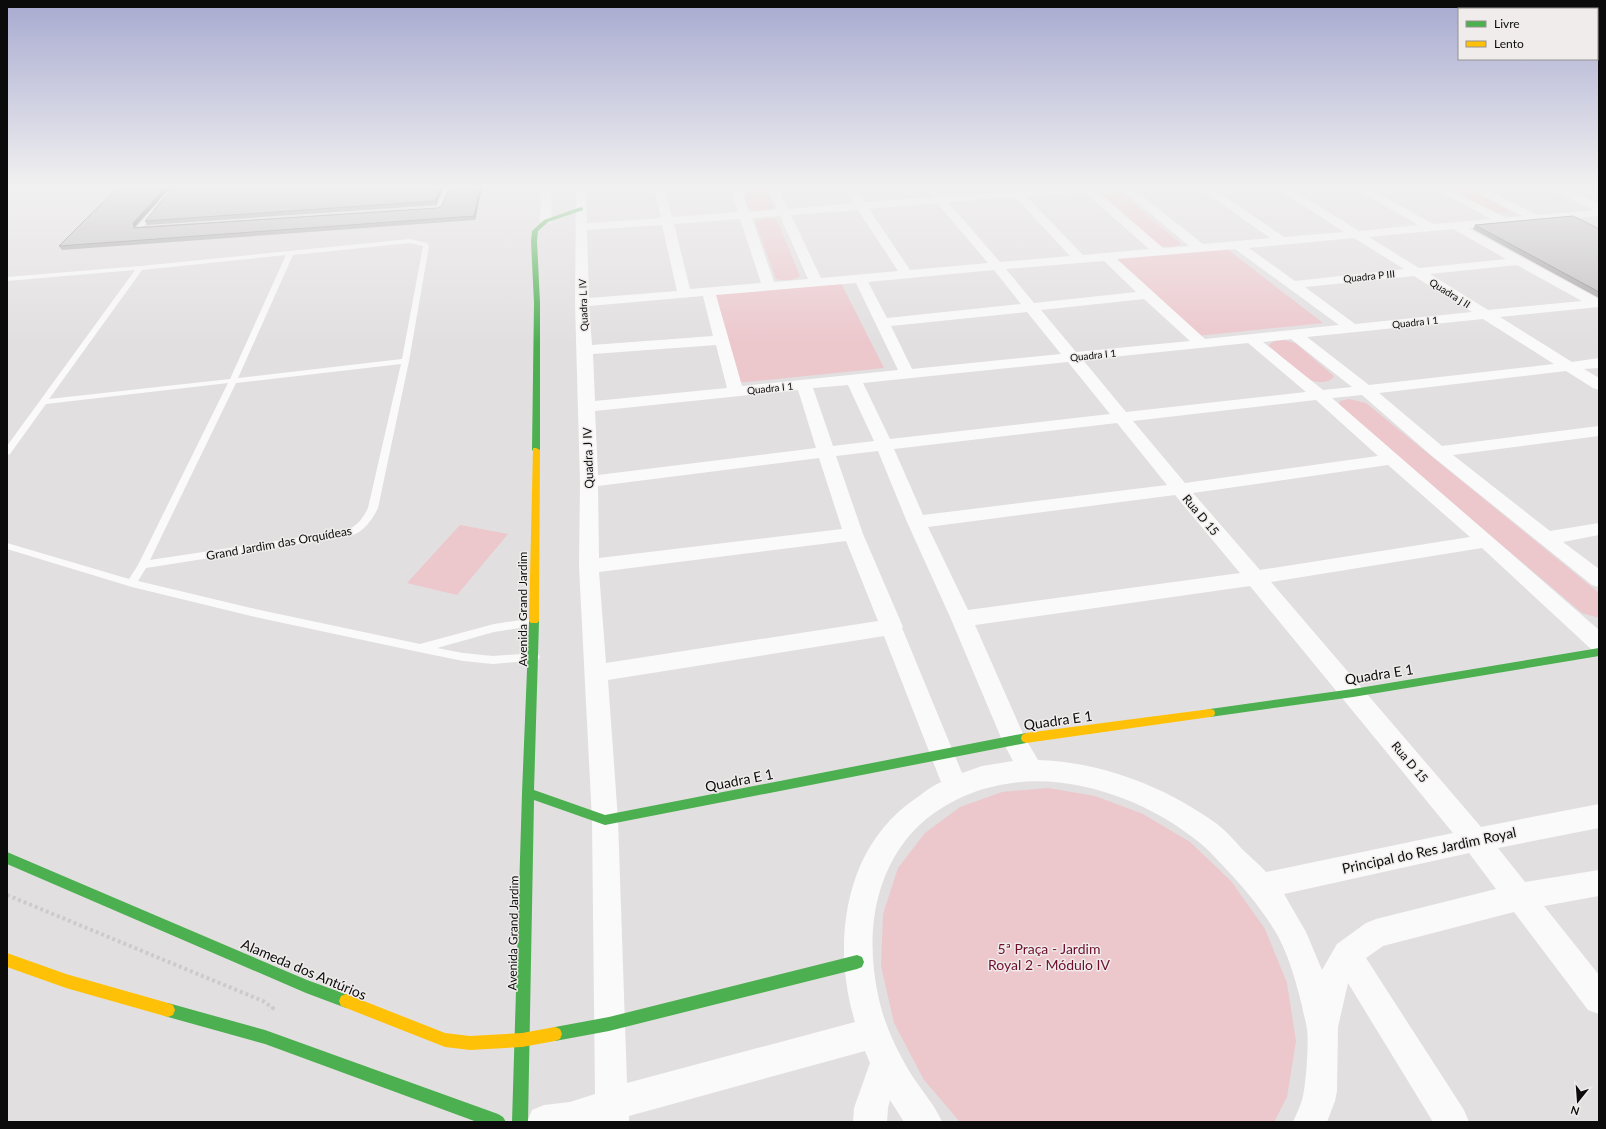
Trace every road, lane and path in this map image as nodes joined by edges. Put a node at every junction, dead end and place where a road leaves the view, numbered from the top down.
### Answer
1 (534, 240) edge
2 (582, 240) edge
3 (671, 240) edge
4 (752, 240) edge
5 (797, 240) edge
6 (884, 240) edge
7 (975, 240) edge
8 (1061, 240) edge
9 (1146, 240) edge
10 (1190, 240) edge
11 (1296, 240) edge
12 (1365, 240) edge
13 (1481, 240) edge
14 (1282, 241) joint
15 (1238, 245) junction
16 (1200, 248) junction
17 (1160, 252) junction
18 (290, 254) junction
19 (1107, 256) junction
20 (1080, 259) junction
21 (1519, 261) junction
22 (997, 266) junction
23 (140, 268) junction
24 (1415, 271) junction
25 (906, 274) junction
26 (860, 278) junction
27 (7, 279) edge
28 (816, 282) junction
29 (1291, 284) junction
30 (769, 286) junction
31 (708, 292) junction
32 (684, 294) junction
33 (1147, 295) junction
34 (582, 303) junction
35 (1597, 303) edge
36 (1031, 308) junction
37 (1486, 315) junction
38 (882, 323) junction
39 (1352, 328) junction
40 (1295, 336) junction
41 (1251, 339) junction
42 (721, 340) junction
43 (1202, 344) junction
44 (585, 350) junction
45 (1072, 357) junction
46 (405, 361) junction
47 (1599, 364) edge
48 (1569, 367) junction
49 (907, 374) junction
50 (853, 379) junction
51 (233, 380) junction
52 (804, 385) junction
53 (1599, 385) edge
54 (1366, 390) junction
55 (736, 392) junction
56 (1319, 395) junction
57 (44, 402) junction
58 (586, 407) junction
59 (1120, 418) junction
60 (1599, 431) edge
61 (884, 445) junction
62 (7, 452) edge
63 (1438, 452) junction
64 (826, 453) junction
65 (1391, 459) junction
66 (589, 482) junction
67 (1180, 490) junction
68 (916, 522) junction
69 (1599, 529) edge
70 (853, 534) junction
71 (1547, 538) junction
72 (1486, 541) junction
73 (7, 546) edge
74 (144, 565) junction
75 (589, 566) junction
76 (1255, 578) junction
77 (1599, 580) edge
78 (132, 583) junction
79 (962, 619) junction
80 (534, 622) junction
81 (892, 627) junction
82 (1599, 643) edge
83 (419, 648) junction
84 (1599, 652) edge
85 (534, 657) junction
86 (596, 673) junction
87 (1353, 693) junction
88 (1014, 740) junction
89 (944, 755) junction
90 (1030, 769) junction
91 (955, 786) junction
92 (528, 793) junction
93 (1599, 816) edge
94 (605, 820) junction
95 (1474, 840) junction
96 (7, 858) edge
97 (1599, 883) edge
98 (1260, 886) junction
99 (7, 895) edge
100 (1518, 897) junction
101 (1347, 954) junction
102 (7, 960) edge
103 (857, 962) junction
104 (1599, 999) edge
105 (267, 1013) dead end
106 (609, 1024) junction
107 (1323, 1030) junction
108 (872, 1033) junction
109 (522, 1040) junction
110 (886, 1063) junction
111 (612, 1113) edge
112 (498, 1122) edge
113 (520, 1122) edge
114 (544, 1122) edge
115 (870, 1122) edge
116 (925, 1122) edge
117 (1310, 1122) edge
118 (1452, 1122) edge

1 - 80 street, Avenida Grand Jardim
2 - 34 street, Quadra L IV
3 - 32 street
4 - 30 street
5 - 28 street
6 - 25 street
7 - 22 street, Rua D 15
8 - 20 street
9 - 17 street
10 - 16 street
11 - 14 street
12 - 24 street, Quadra j II
13 - 21 street
14 - 15 street
15 - 16 street
15 - 29 street
16 - 17 street
17 - 19 street
18 - 23 lane, Grand Jardim das Orquídeas
18 - 46 lane, Grand Jardim das Orquídeas
18 - 51 lane
19 - 20 street
19 - 33 street
20 - 22 street
21 - 24 street, Quadra P III
21 - 35 street
22 - 25 street
22 - 36 street, Rua D 15
23 - 27 lane, Grand Jardim das Orquídeas
23 - 57 lane
24 - 29 street, Quadra P III
24 - 37 street, Quadra j II
25 - 26 street
26 - 28 street
26 - 38 street
28 - 30 street
29 - 39 street
30 - 31 street
31 - 32 street
31 - 42 street
32 - 34 street
33 - 36 street
33 - 43 street
34 - 44 street, Quadra L IV
35 - 37 street, Quadra I 1
36 - 38 street
36 - 45 street, Rua D 15
37 - 39 street, Quadra I 1
37 - 48 street, Quadra j II
38 - 49 street
39 - 40 street, Quadra I 1
40 - 41 street, Quadra I 1
40 - 54 street
41 - 43 street, Quadra I 1
41 - 56 street
42 - 44 street
42 - 55 street
43 - 45 street, Quadra I 1
44 - 58 street, Quadra J IV
45 - 49 street, Quadra I 1
45 - 59 street, Rua D 15
46 - 51 lane
46 - 74 lane, Grand Jardim das Orquídeas
47 - 48 street
48 - 53 street, Quadra j II
48 - 54 street
49 - 50 street, Quadra I 1
50 - 52 street, Quadra I 1
50 - 61 street
51 - 57 lane
51 - 74 lane
52 - 55 street, Quadra I 1
52 - 64 street
54 - 56 street
54 - 63 street
55 - 58 street, Quadra I 1
56 - 59 street
56 - 65 street
57 - 62 lane
58 - 66 street, Quadra J IV
59 - 61 street
59 - 67 street, Rua D 15
60 - 63 street
61 - 64 street
61 - 68 street
63 - 71 street
64 - 66 street
64 - 70 street
65 - 67 street
65 - 72 street
66 - 75 street, Quadra J IV
67 - 68 street
67 - 76 street, Rua D 15
68 - 79 street
69 - 71 street
70 - 75 street
70 - 81 street
71 - 77 street
72 - 76 street
72 - 82 street
73 - 78 lane
74 - 78 lane
75 - 86 street, Quadra J IV
76 - 79 street
76 - 87 street, Rua D 15
78 - 83 lane
79 - 88 street
80 - 83 lane
80 - 85 street, Avenida Grand Jardim
81 - 86 street
81 - 89 street
83 - 85 lane
84 - 87 street, Quadra E 1
85 - 92 street, Avenida Grand Jardim
86 - 94 street, Quadra J IV
87 - 88 street, Quadra E 1
87 - 95 street, Rua D 15
88 - 89 street, Quadra E 1
88 - 90 street
89 - 91 street
89 - 94 street, Quadra E 1
90 - 91 street
90 - 98 street
91 - 103 street
92 - 94 street
92 - 109 street, Avenida Grand Jardim
93 - 95 street, Principal do Res Jardim Royal
94 - 106 street, Quadra J IV
95 - 98 street, Principal do Res Jardim Royal
95 - 100 street, Rua D 15
96 - 109 street, Alameda dos Antúrios
97 - 100 street
98 - 107 street
99 - 105 path
100 - 101 street
100 - 104 street, Rua D 15
101 - 107 street
101 - 118 street
102 - 112 street
103 - 106 street, Alameda dos Antúrios
103 - 108 street
106 - 109 street, Alameda dos Antúrios
106 - 111 street, Quadra J IV
107 - 117 street
108 - 110 street
108 - 111 street
109 - 113 street
110 - 115 street
110 - 116 street
111 - 114 street

